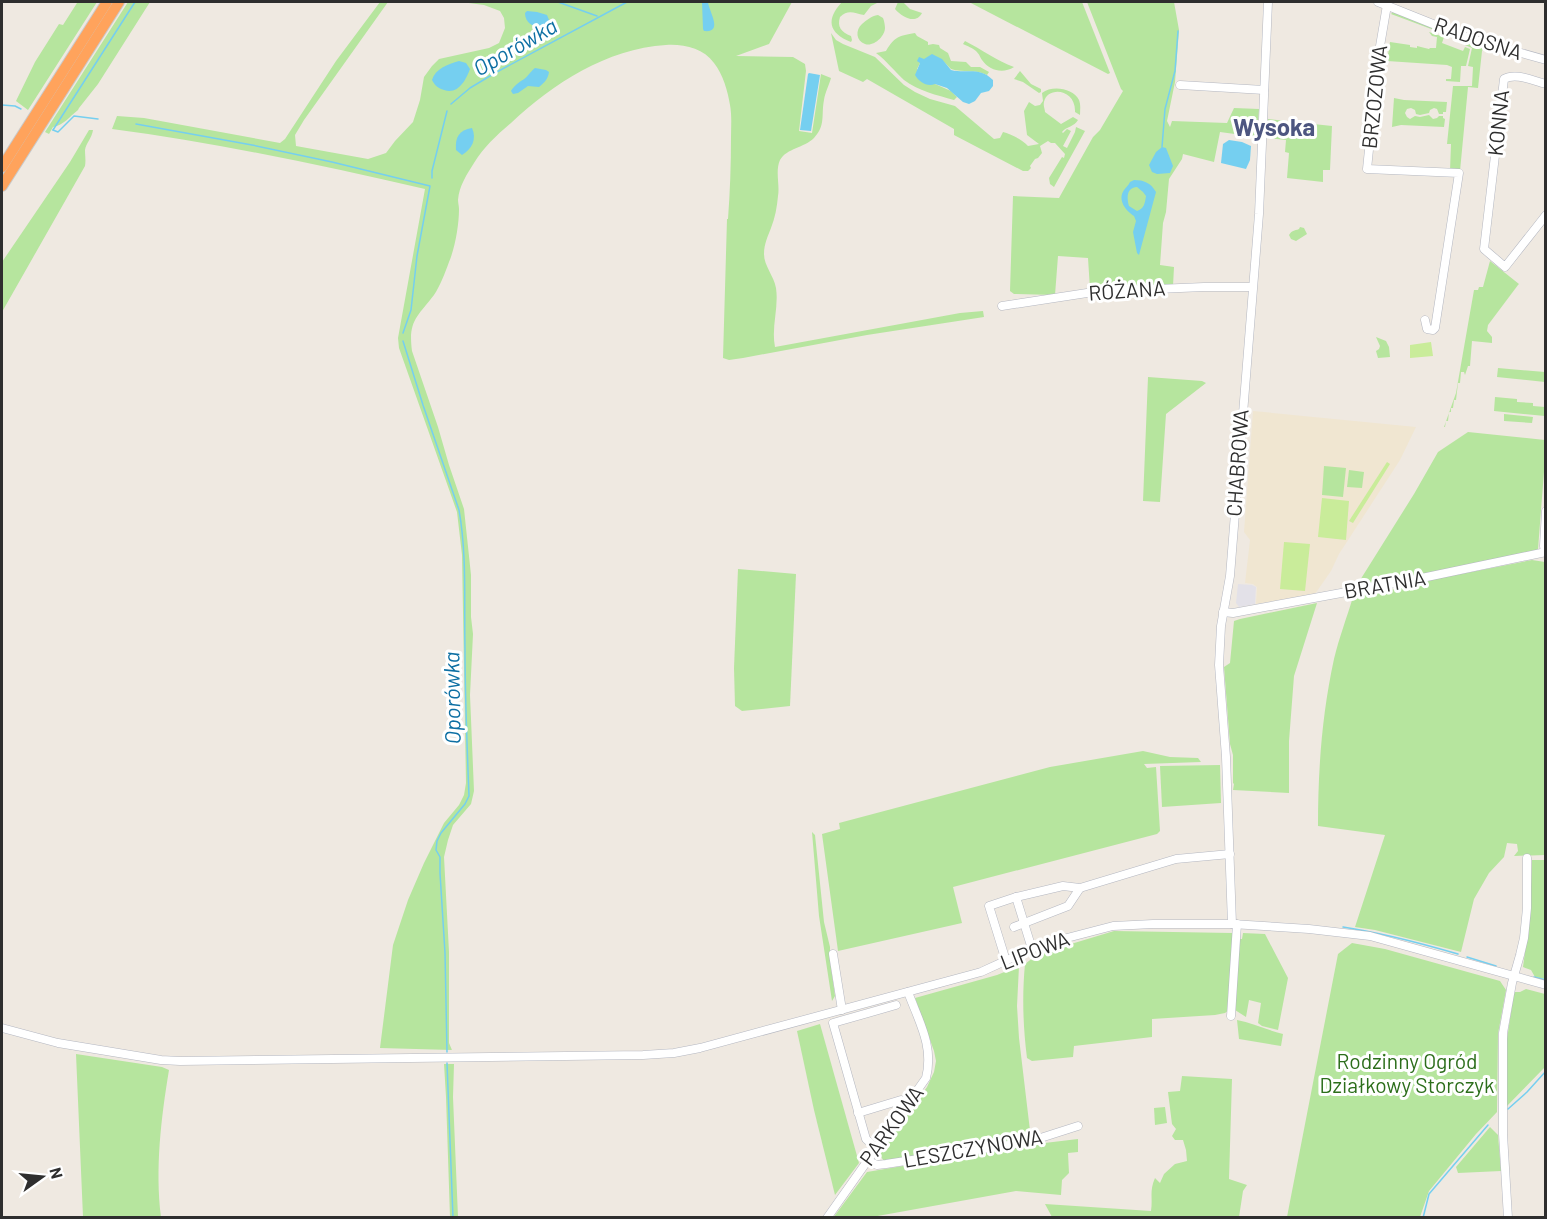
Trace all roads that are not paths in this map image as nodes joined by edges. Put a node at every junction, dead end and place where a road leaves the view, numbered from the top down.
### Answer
1 (107, 2) edge
2 (120, 2) edge
3 (1268, 2) edge
4 (1382, 3) edge
5 (1545, 60) edge
6 (1545, 84) edge
7 (1180, 85) dead end
8 (1264, 90) junction
9 (2, 167) edge
10 (2, 186) edge
11 (1545, 215) edge
12 (1252, 287) junction
13 (1002, 306) dead end
14 (1425, 320) dead end
15 (1545, 511) edge
16 (1545, 552) edge
17 (1223, 612) junction
18 (1230, 854) junction
19 (1527, 858) dead end
20 (1080, 888) junction
21 (1017, 897) junction
22 (1024, 924) junction
23 (1236, 924) junction
24 (1014, 927) dead end
25 (1032, 949) junction
26 (833, 954) dead end
27 (1006, 961) junction
28 (1513, 977) junction
29 (1545, 985) edge
30 (908, 992) junction
31 (896, 1005) dead end
32 (839, 1011) junction
33 (1231, 1016) dead end
34 (2, 1028) edge
35 (902, 1100) dead end
36 (858, 1113) junction
37 (1078, 1125) dead end
38 (876, 1148) junction
39 (868, 1161) junction
40 (827, 1218) edge
41 (1508, 1218) edge

1 - 9 highway
2 - 10 highway
3 - 8 street, CHABROWA
4 - 5 street, RADOSNA
4 - 14 street, BRZOZOWA
6 - 11 street, KONNA
7 - 8 street
8 - 12 street, CHABROWA
12 - 13 street, RÓŻANA
12 - 17 street, CHABROWA
15 - 16 street
16 - 17 street, BRATNIA
17 - 18 street, CHABROWA
18 - 20 street
18 - 23 street, CHABROWA
19 - 28 street
20 - 21 street
20 - 22 street
21 - 22 street
21 - 27 street
22 - 24 street
22 - 25 street
23 - 25 street, LIPOWA
23 - 28 street, LIPOWA
23 - 33 street, CHABROWA
25 - 27 street, LIPOWA
26 - 32 street
27 - 30 street, LIPOWA
28 - 29 street, LIPOWA
28 - 41 street
30 - 32 street, LIPOWA
30 - 38 street, PARKOWA
31 - 36 street
32 - 34 street, LIPOWA
35 - 36 street
36 - 38 street
37 - 39 street, LESZCZYNOWA
38 - 39 street, PARKOWA
39 - 40 street, PARKOWA

